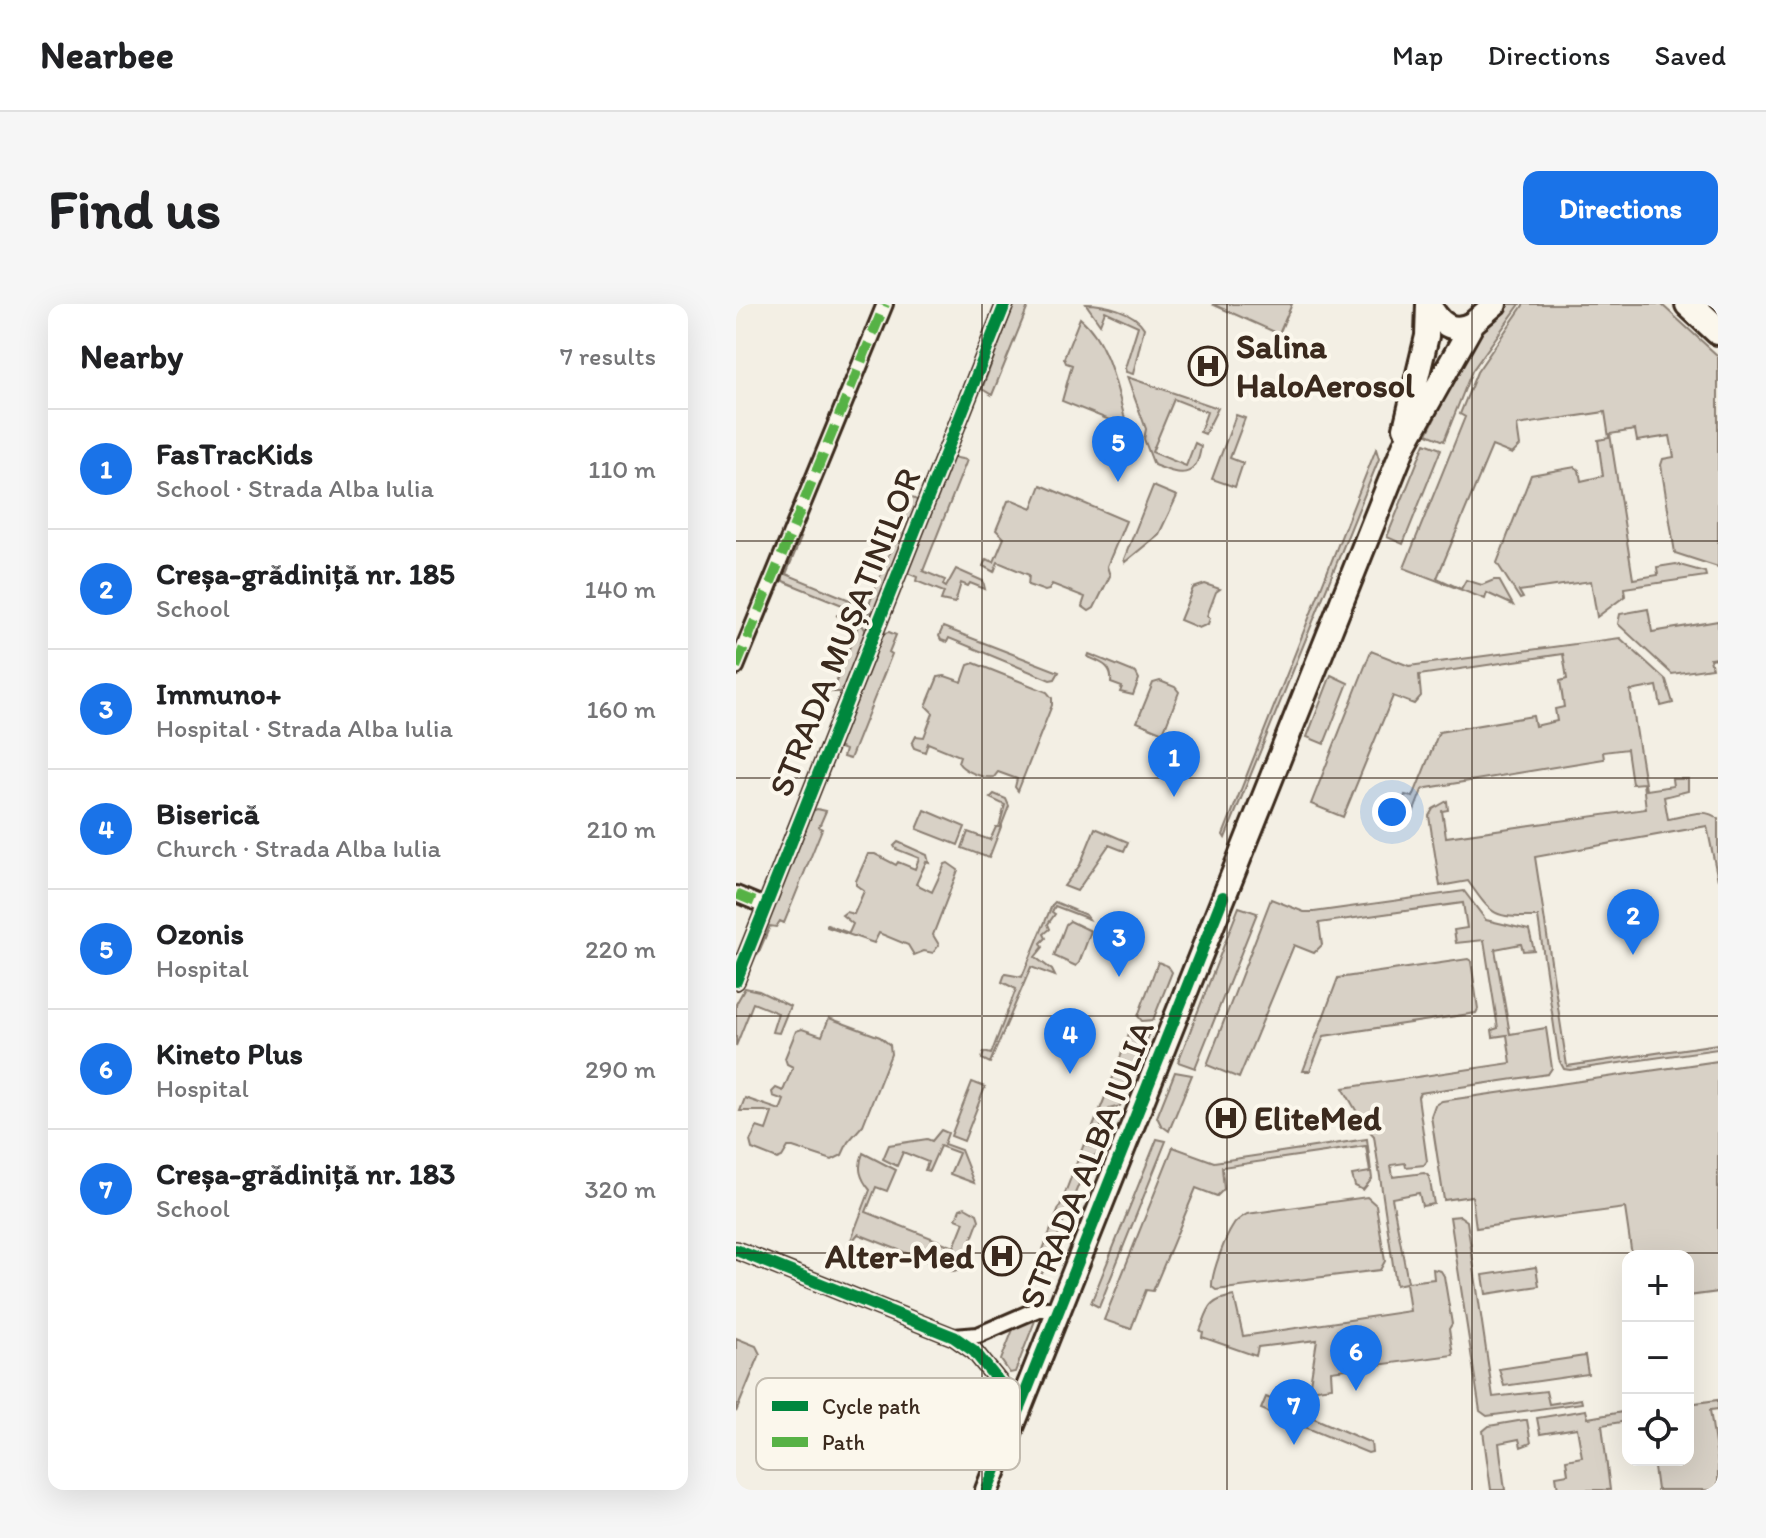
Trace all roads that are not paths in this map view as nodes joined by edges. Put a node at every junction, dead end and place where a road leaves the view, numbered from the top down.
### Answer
1 (885, 304) edge
2 (1005, 304) edge
3 (1428, 304) edge
4 (1689, 304) edge
5 (1483, 312) edge
6 (1718, 331) edge
7 (1404, 446) junction
8 (736, 667) edge
9 (736, 894) edge
10 (765, 906) junction
11 (736, 981) edge
12 (736, 1250) edge
13 (1059, 1309) junction
14 (954, 1337) junction
15 (997, 1378) edge
16 (1020, 1408) edge
17 (995, 1470) edge
18 (987, 1490) edge

1 - 8 street
2 - 10 street, STRADA MUȘATINILOR
3 - 5 main road
3 - 7 main road, STRADA ALBA IULIA
4 - 6 highway
5 - 7 main road, STRADA ALBA IULIA
7 - 13 main road, STRADA ALBA IULIA
9 - 10 street
10 - 11 street, STRADA MUȘATINILOR
12 - 14 street
13 - 14 street, STRADA ALBA IULIA
13 - 16 main road, STRADA ALBA IULIA
14 - 15 street
17 - 18 main road, STRADA ALBA IULIA

